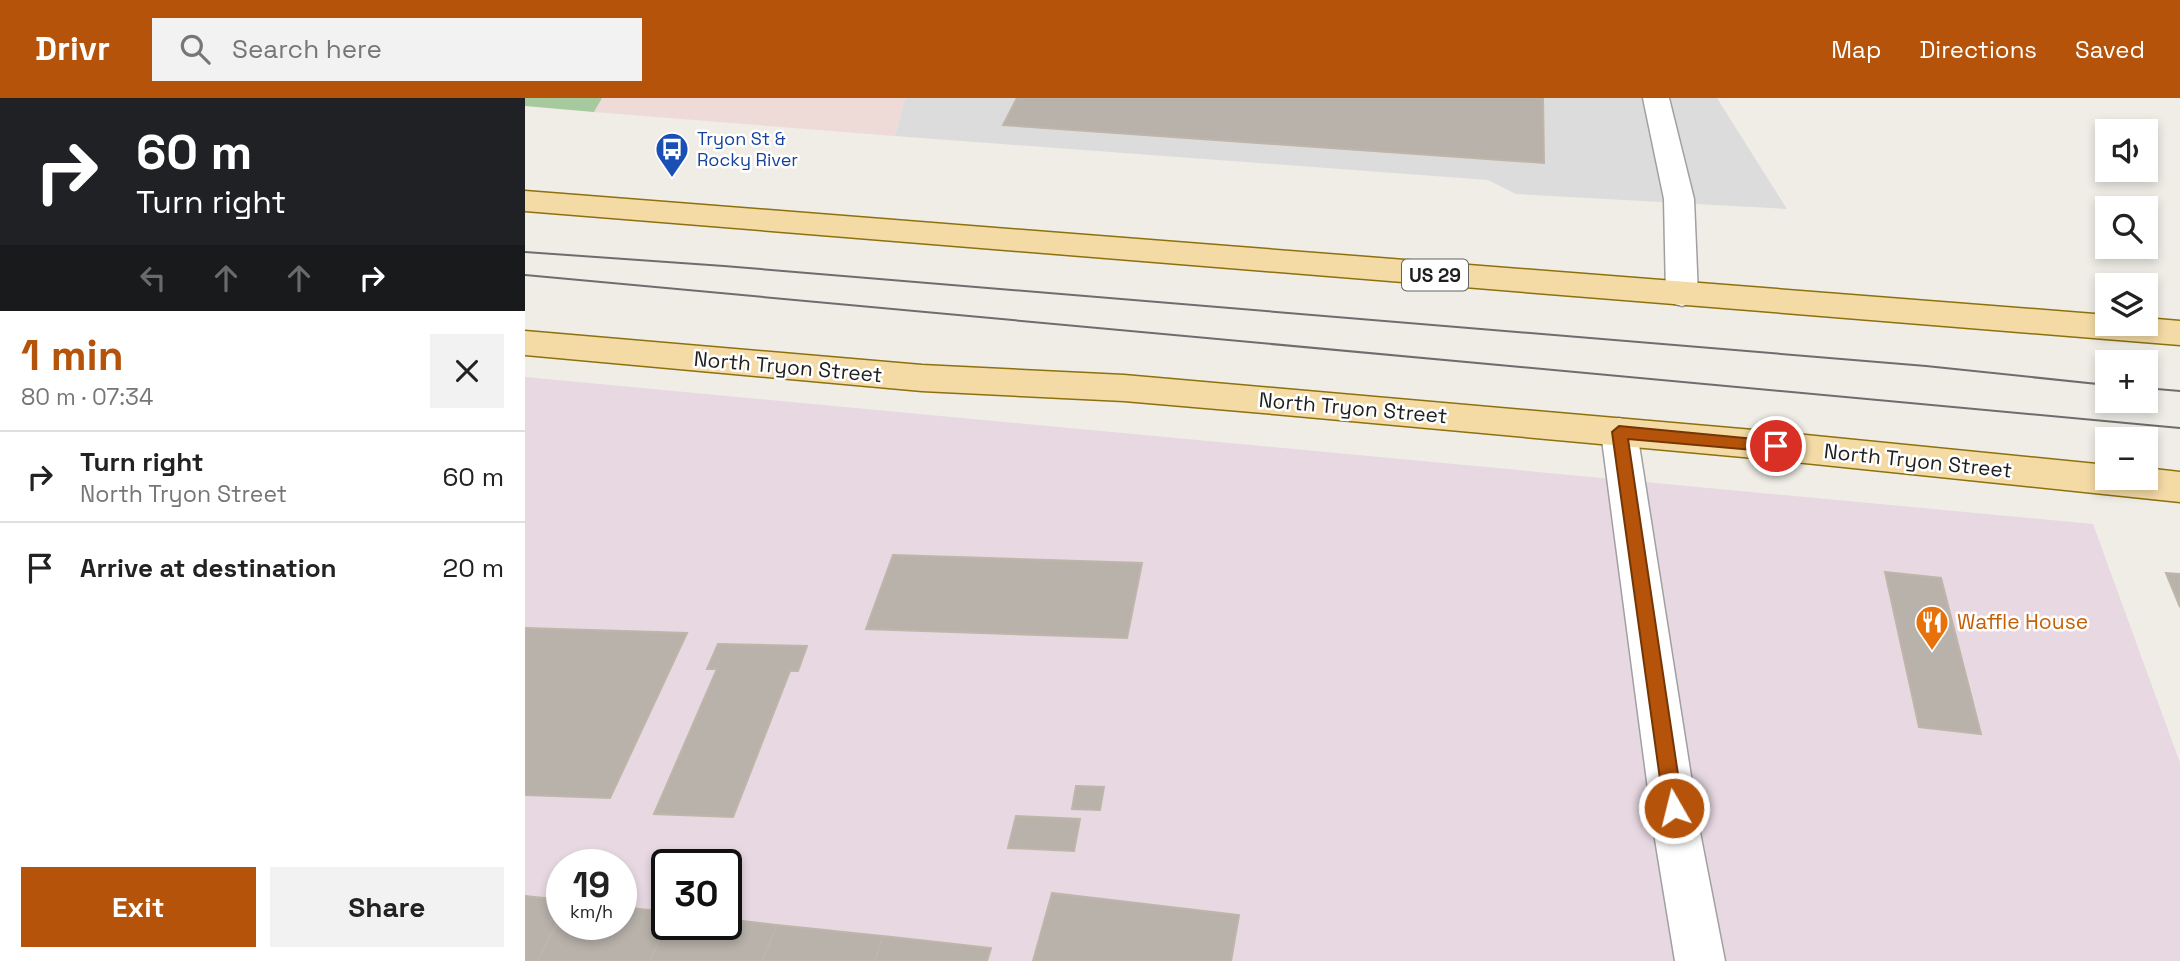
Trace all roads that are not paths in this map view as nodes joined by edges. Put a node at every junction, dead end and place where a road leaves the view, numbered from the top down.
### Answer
1 (1656, 98) edge
2 (533, 200) edge
3 (1682, 295) junction
4 (2180, 333) edge
5 (525, 343) edge
6 (1619, 432) junction
7 (2180, 487) edge
8 (1700, 961) edge

1 - 3 street
2 - 3 main road, US 29
3 - 4 main road, US 29
5 - 6 main road, North Tryon Street
6 - 7 main road, North Tryon Street
6 - 8 street

